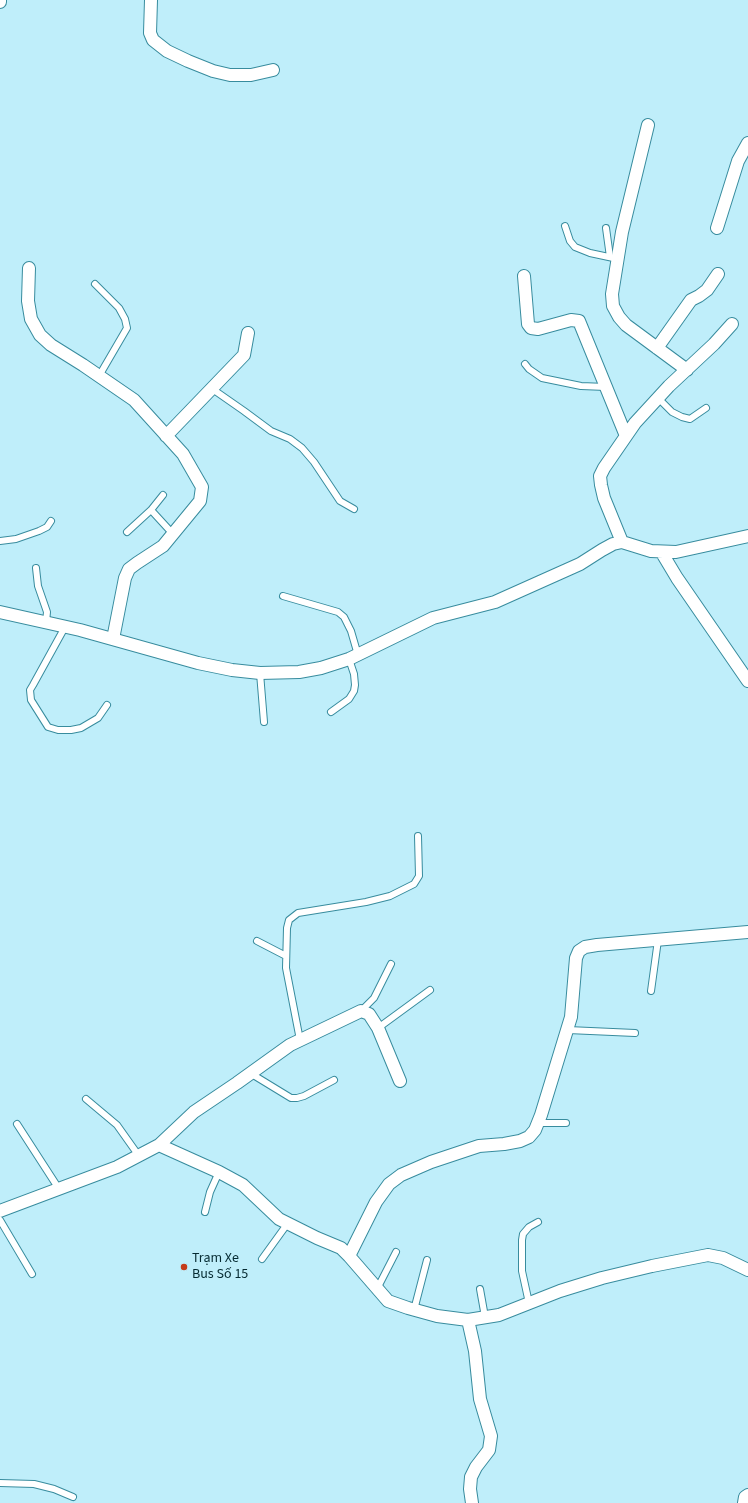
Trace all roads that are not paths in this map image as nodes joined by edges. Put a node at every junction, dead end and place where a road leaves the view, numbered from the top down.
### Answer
1 (151, 0) edge
2 (273, 70) dead end
3 (648, 125) dead end
4 (748, 143) edge
5 (565, 226) dead end
6 (606, 228) dead end
7 (717, 228) dead end
8 (614, 258) junction
9 (29, 268) dead end
10 (718, 274) dead end
11 (524, 276) dead end
12 (95, 284) dead end
13 (732, 324) dead end
14 (248, 332) dead end
15 (657, 348) junction
16 (525, 364) dead end
17 (687, 370) junction
18 (99, 376) junction
19 (606, 387) junction
20 (211, 388) junction
21 (658, 398) junction
22 (706, 408) dead end
23 (166, 436) junction
24 (626, 436) junction
25 (163, 495) dead end
26 (354, 509) dead end
27 (151, 510) junction
28 (50, 521) dead end
29 (127, 532) dead end
30 (174, 534) junction
31 (748, 536) edge
32 (0, 540) edge
33 (622, 542) junction
34 (662, 552) junction
35 (36, 568) dead end
36 (283, 596) dead end
37 (0, 612) edge
38 (46, 622) junction
39 (65, 626) junction
40 (113, 639) junction
41 (353, 657) junction
42 (260, 673) junction
43 (748, 681) edge
44 (107, 705) dead end
45 (331, 712) dead end
46 (264, 722) dead end
47 (418, 836) dead end
48 (748, 932) edge
49 (658, 940) junction
50 (257, 941) dead end
51 (286, 956) junction
52 (391, 964) dead end
53 (430, 990) dead end
54 (652, 991) dead end
55 (361, 1011) junction
56 (378, 1028) junction
57 (568, 1030) junction
58 (635, 1033) dead end
59 (300, 1040) junction
60 (250, 1073) junction
61 (334, 1080) dead end
62 (400, 1081) dead end
63 (86, 1099) dead end
64 (537, 1123) junction
65 (17, 1124) dead end
66 (566, 1124) dead end
67 (159, 1145) junction
68 (139, 1156) junction
69 (219, 1172) junction
70 (59, 1189) junction
71 (0, 1211) edge
72 (205, 1212) dead end
73 (0, 1220) edge
74 (538, 1222) dead end
75 (288, 1223) junction
76 (396, 1252) dead end
77 (349, 1256) junction
78 (262, 1258) dead end
79 (426, 1260) dead end
80 (748, 1270) edge
81 (32, 1274) dead end
82 (377, 1289) junction
83 (480, 1289) dead end
84 (529, 1303) junction
85 (414, 1310) junction
86 (485, 1317) junction
87 (468, 1320) junction
88 (0, 1484) edge
89 (748, 1495) edge
90 (73, 1497) dead end
91 (472, 1503) edge
92 (744, 1503) edge

1 - 2 street
3 - 8 street
4 - 7 street
5 - 8 lane
6 - 8 lane
8 - 15 street
9 - 18 street
10 - 15 street
11 - 19 street
12 - 18 lane
13 - 17 street
14 - 20 street
15 - 17 street
16 - 19 lane
17 - 21 street
18 - 23 street
19 - 24 street
20 - 23 street
20 - 26 lane
21 - 22 lane
21 - 24 street
23 - 30 street
24 - 33 street
25 - 27 lane
27 - 29 lane
27 - 30 lane
28 - 32 lane
30 - 40 street
31 - 34 street
33 - 34 street
33 - 41 street
34 - 43 street
35 - 38 lane
36 - 41 lane
37 - 38 street
38 - 39 street
39 - 40 street
39 - 44 lane
40 - 42 street
41 - 42 street
41 - 45 lane
42 - 46 lane
47 - 51 lane
48 - 49 street
49 - 54 lane
49 - 57 street
50 - 51 lane
51 - 59 lane
52 - 55 lane
53 - 56 lane
55 - 56 street
55 - 59 street
56 - 62 street
57 - 58 lane
57 - 64 street
59 - 60 street
60 - 61 lane
60 - 67 street
63 - 68 lane
64 - 66 lane
64 - 77 street
65 - 70 lane
67 - 68 street
67 - 69 street
68 - 70 street
69 - 72 lane
69 - 75 street
70 - 71 street
73 - 81 lane
74 - 84 lane
75 - 77 street
75 - 78 lane
76 - 82 lane
77 - 82 street
79 - 85 lane
80 - 84 street
82 - 85 street
83 - 86 lane
84 - 86 street
85 - 87 street
86 - 87 street
87 - 91 street
88 - 90 lane
89 - 92 street

